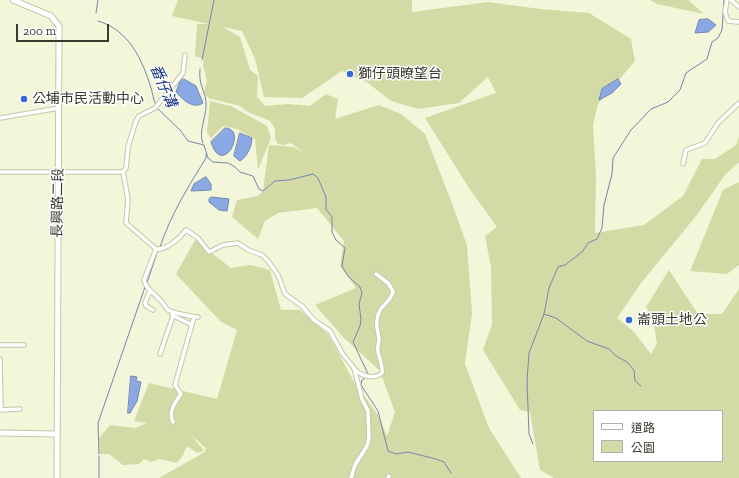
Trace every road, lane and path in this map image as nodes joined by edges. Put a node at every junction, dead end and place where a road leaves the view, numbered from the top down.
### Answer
1 (13, 0) edge
2 (727, 0) edge
3 (731, 0) edge
4 (739, 8) edge
5 (739, 22) edge
6 (185, 55) dead end
7 (739, 103) edge
8 (59, 108) junction
9 (0, 118) edge
10 (683, 164) dead end
11 (0, 172) edge
12 (123, 172) junction
13 (59, 174) junction
14 (156, 249) junction
15 (376, 274) dead end
16 (150, 291) junction
17 (153, 310) dead end
18 (172, 314) junction
19 (192, 326) junction
20 (0, 345) edge
21 (24, 345) dead end
22 (160, 354) dead end
23 (0, 359) edge
24 (354, 368) junction
25 (20, 409) dead end
26 (0, 410) edge
27 (173, 422) dead end
28 (0, 433) edge
29 (57, 434) junction
30 (57, 478) edge
31 (351, 478) edge

1 - 8 street, 長興路二段
2 - 5 street
3 - 4 street
6 - 12 street
7 - 10 street
8 - 9 street
8 - 13 street, 長興路二段
11 - 13 street
12 - 13 street
12 - 14 street
13 - 29 street, 長興路二段
14 - 16 street
14 - 24 street
15 - 24 street
16 - 17 street
16 - 18 street
18 - 19 street
18 - 19 street
18 - 22 street
19 - 27 street
20 - 21 street
23 - 26 street
24 - 31 street
25 - 26 street
28 - 29 street
29 - 30 street, 長興路二段

